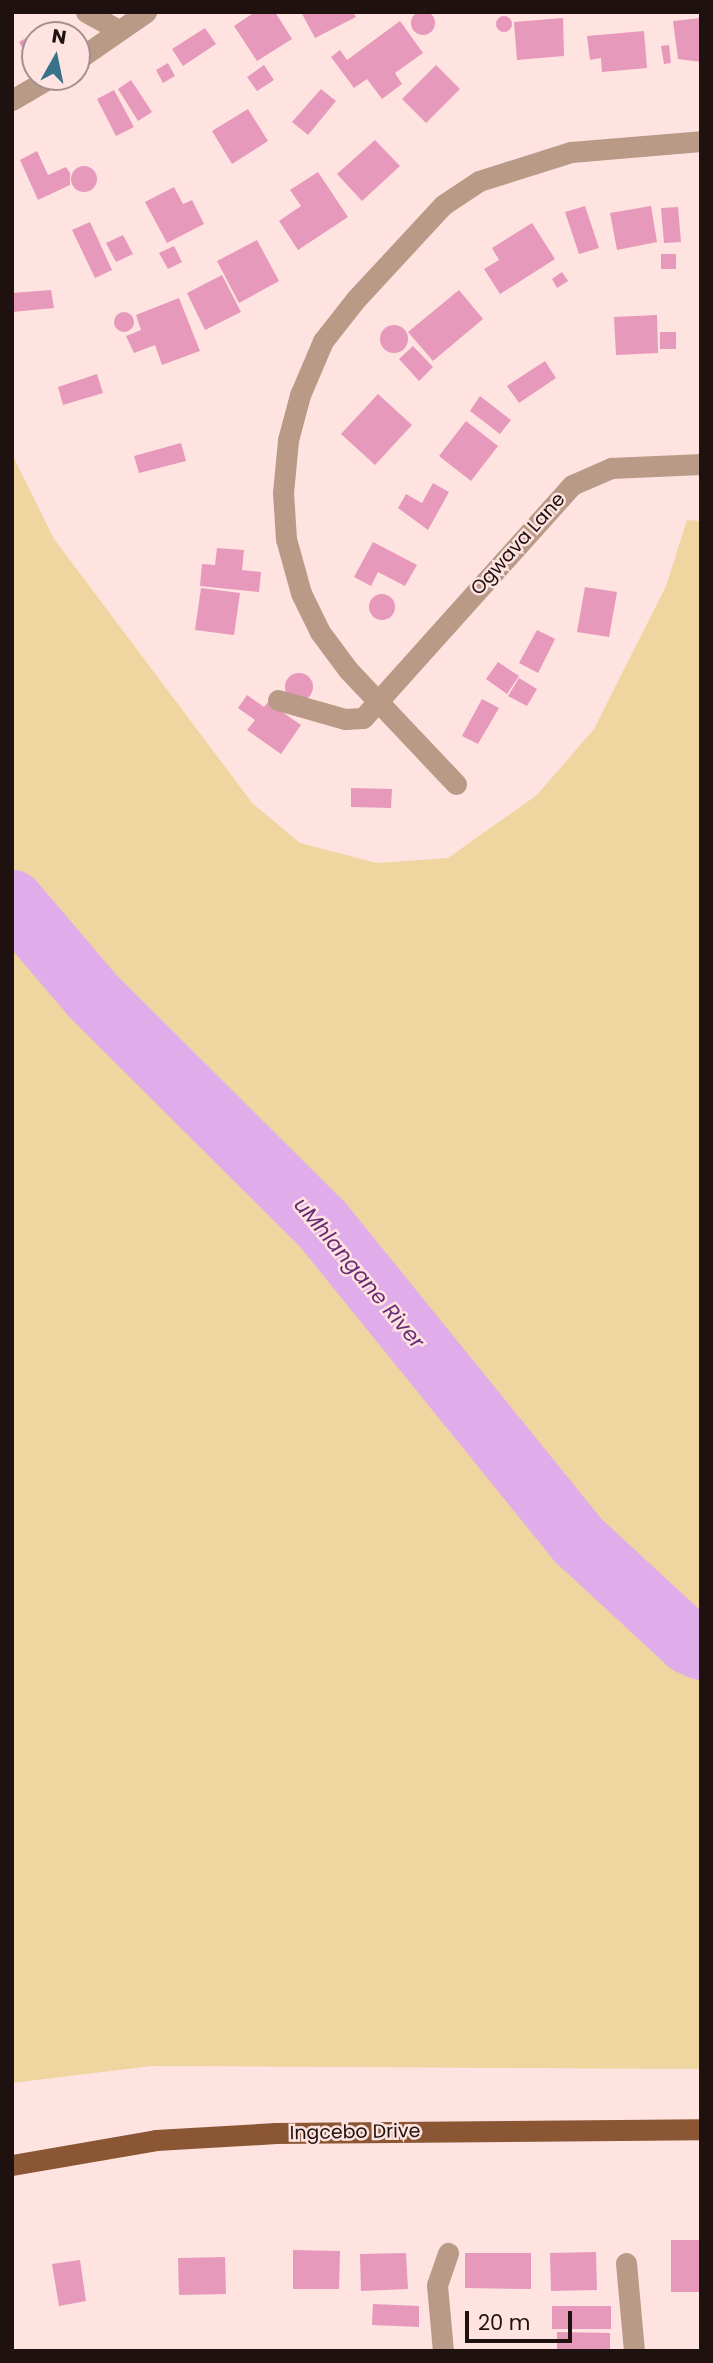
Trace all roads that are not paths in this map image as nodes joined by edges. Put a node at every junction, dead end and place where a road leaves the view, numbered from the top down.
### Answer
1 (86, 12) edge
2 (146, 12) edge
3 (118, 30) junction
4 (91, 50) edge
5 (27, 91) edge
6 (12, 100) edge
7 (701, 141) edge
8 (701, 464) edge
9 (278, 699) dead end
10 (379, 705) junction
11 (456, 784) dead end
12 (701, 2129) edge
13 (12, 2165) edge
14 (448, 2253) dead end
15 (626, 2263) dead end
16 (443, 2351) edge
17 (634, 2351) edge

1 - 3 street
2 - 3 street
3 - 4 street
5 - 6 street
7 - 10 street
8 - 10 street, Ogwava Lane
9 - 10 street
10 - 11 street
12 - 13 main road, Ingcebo Drive
14 - 16 street
15 - 17 street

